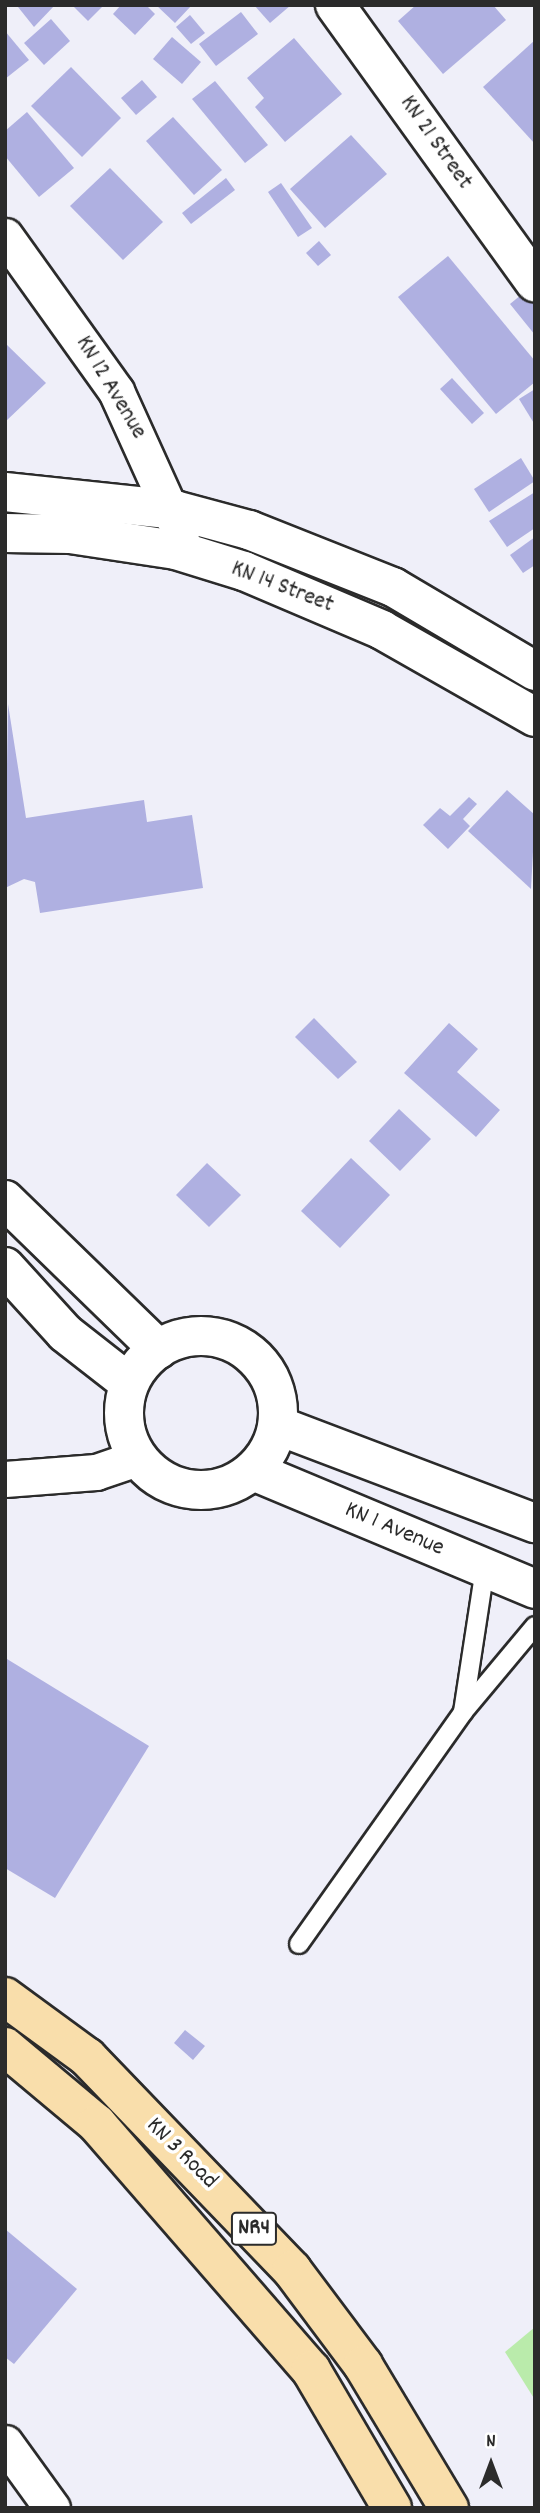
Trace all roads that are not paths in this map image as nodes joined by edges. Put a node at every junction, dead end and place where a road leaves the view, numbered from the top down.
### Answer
1 (335, 5) edge
2 (5, 236) edge
3 (535, 282) edge
4 (5, 492) edge
5 (174, 510) junction
6 (5, 533) edge
7 (187, 554) junction
8 (535, 671) edge
9 (535, 717) edge
10 (5, 1200) edge
11 (5, 1267) edge
12 (158, 1349) junction
13 (129, 1383) junction
14 (279, 1426) junction
15 (137, 1458) junction
16 (253, 1471) junction
17 (5, 1479) edge
18 (535, 1523) edge
19 (485, 1568) junction
20 (535, 1589) edge
21 (535, 1626) edge
22 (463, 1712) junction
23 (299, 1944) dead end
24 (5, 1997) edge
25 (5, 2047) edge
26 (5, 2443) edge
27 (52, 2508) edge
28 (392, 2508) edge
29 (449, 2508) edge

1 - 3 street, KN 21 Street
2 - 5 street, KN 12 Avenue
4 - 5 street, KN 14 Street
5 - 7 street, KN 12 Avenue
5 - 8 street, KN 14 Street
6 - 7 street, KN 14 Street
7 - 9 street, KN 14 Street
10 - 12 street
11 - 13 street
12 - 13 street
12 - 14 street
13 - 15 street
14 - 16 street
14 - 18 street
15 - 16 street
15 - 17 street
16 - 19 street, KN 1 Avenue
19 - 20 street, KN 1 Avenue
19 - 22 lane
21 - 22 lane
22 - 23 lane
24 - 29 highway, KN 3 Road / NR4
25 - 28 highway, KN 3 Road / NR4
26 - 27 street

